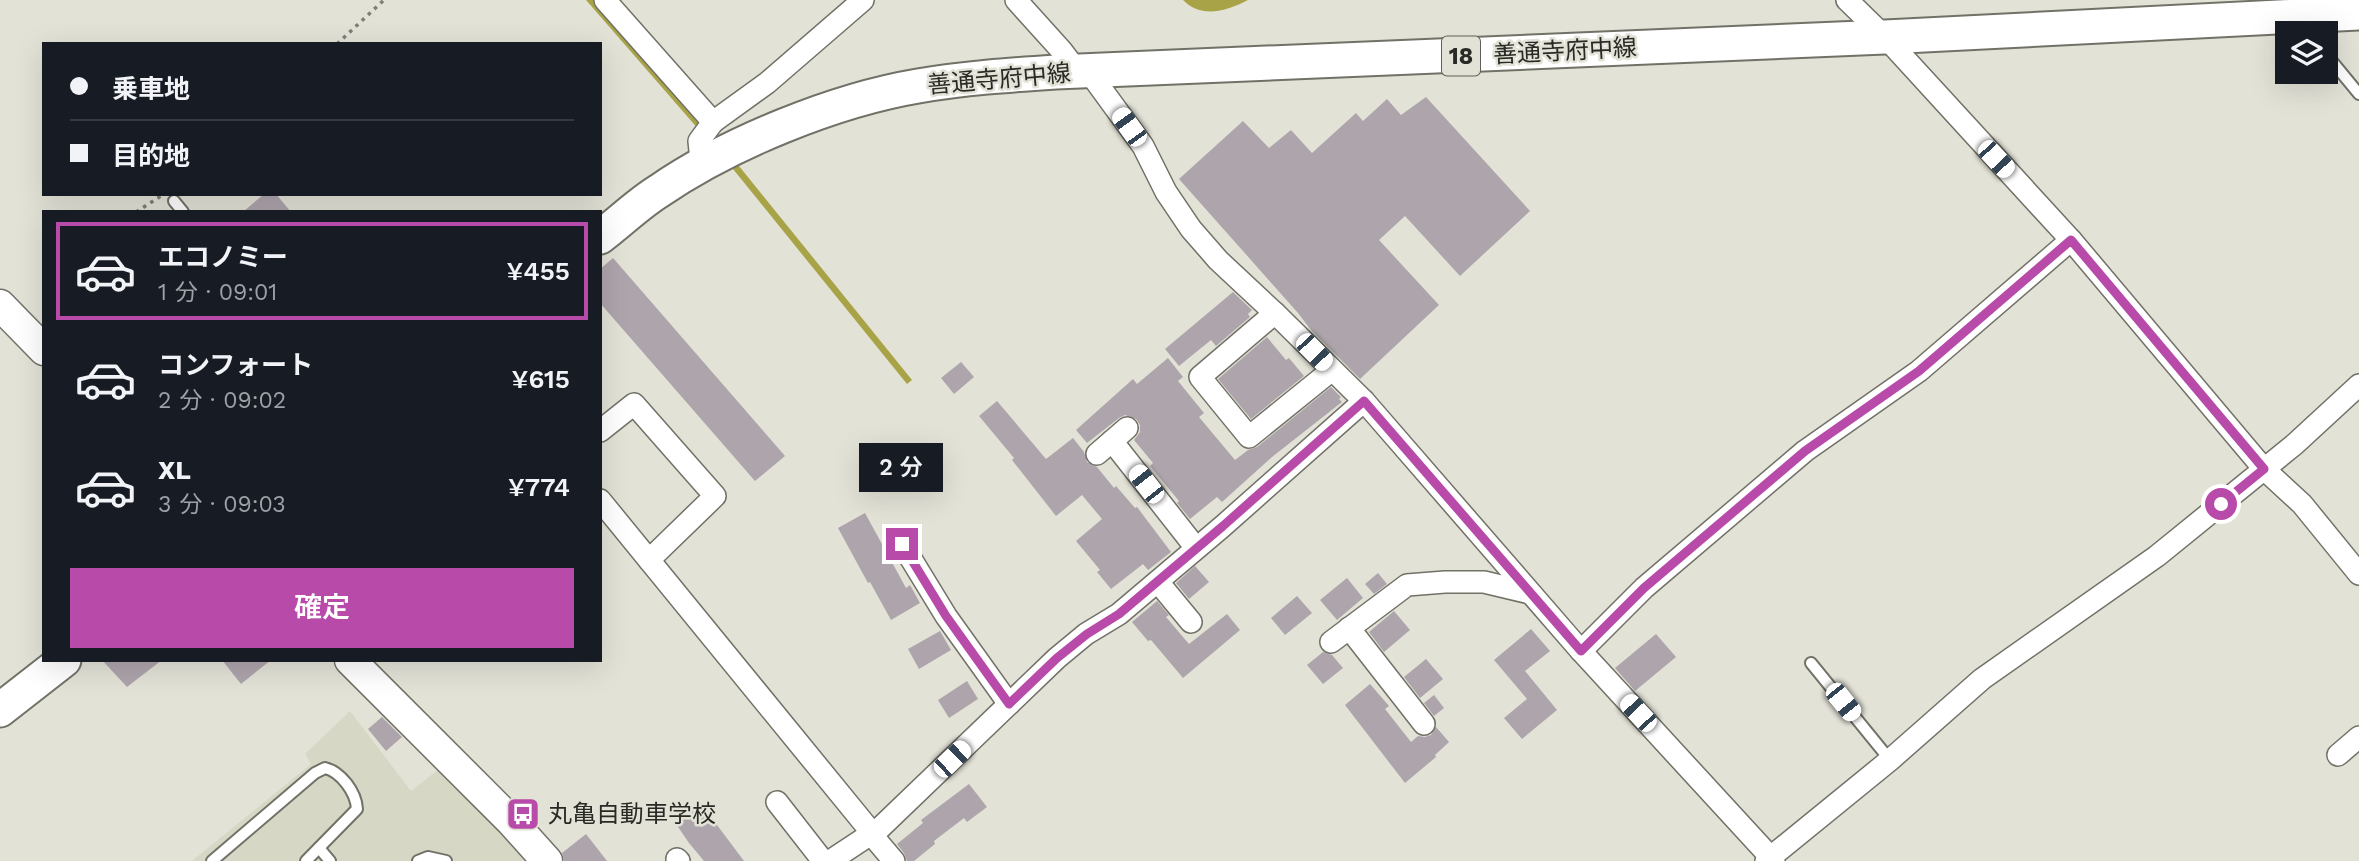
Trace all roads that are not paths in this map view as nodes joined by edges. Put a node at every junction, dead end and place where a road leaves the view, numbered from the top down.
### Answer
1 (605, 0) edge
2 (863, 0) edge
3 (1016, 0) edge
4 (1847, 0) edge
5 (2359, 13) edge
6 (1885, 37) junction
7 (2338, 69) edge
8 (1084, 72) junction
9 (2359, 94) edge
10 (713, 122) junction
11 (706, 163) junction
12 (602, 235) edge
13 (2071, 240) junction
14 (0, 304) edge
15 (1275, 313) junction
16 (42, 348) edge
17 (1332, 370) junction
18 (2359, 385) edge
19 (1364, 401) junction
20 (602, 429) edge
21 (1112, 441) dead end
22 (2264, 469) junction
23 (602, 502) edge
24 (902, 544) dead end
25 (1196, 548) junction
26 (649, 560) junction
27 (2359, 574) edge
28 (1158, 582) junction
29 (1530, 593) junction
30 (1191, 622) dead end
31 (1349, 628) junction
32 (1331, 642) dead end
33 (1581, 651) junction
34 (61, 662) edge
35 (352, 662) edge
36 (1811, 663) dead end
37 (1009, 704) junction
38 (0, 710) edge
39 (1424, 724) dead end
40 (2359, 737) edge
41 (2338, 755) dead end
42 (1890, 760) junction
43 (777, 802) dead end
44 (871, 834) junction
45 (319, 848) junction
46 (1770, 860) edge
47 (212, 861) edge
48 (306, 861) edge
49 (330, 861) edge
50 (418, 861) edge
51 (446, 861) edge
52 (547, 861) edge
53 (823, 861) edge
54 (830, 861) edge
55 (894, 861) edge

1 - 10 street
2 - 10 street
3 - 8 street
4 - 6 street
5 - 6 main road, 善通寺府中線 / 18
6 - 8 main road, 善通寺府中線 / 18
6 - 13 street
7 - 9 lane
8 - 11 main road, 善通寺府中線 / 18
8 - 15 street
10 - 11 street
11 - 12 main road, 善通寺府中線 / 18
13 - 22 street
13 - 33 street
14 - 16 street
15 - 17 street
15 - 17 street
17 - 19 street
18 - 22 street
19 - 25 street
19 - 29 street
20 - 26 street
21 - 25 street
22 - 27 street
22 - 42 street
23 - 26 street
24 - 37 street
25 - 28 street
26 - 44 street
28 - 30 street
28 - 37 street
29 - 31 street
29 - 33 street
31 - 32 street
31 - 39 street
33 - 46 street
34 - 38 main road
35 - 52 street
36 - 42 lane
37 - 44 street
40 - 41 street
42 - 46 street
43 - 53 street
44 - 54 street
44 - 55 street
45 - 47 lane
45 - 48 lane
45 - 49 lane
50 - 51 lane

